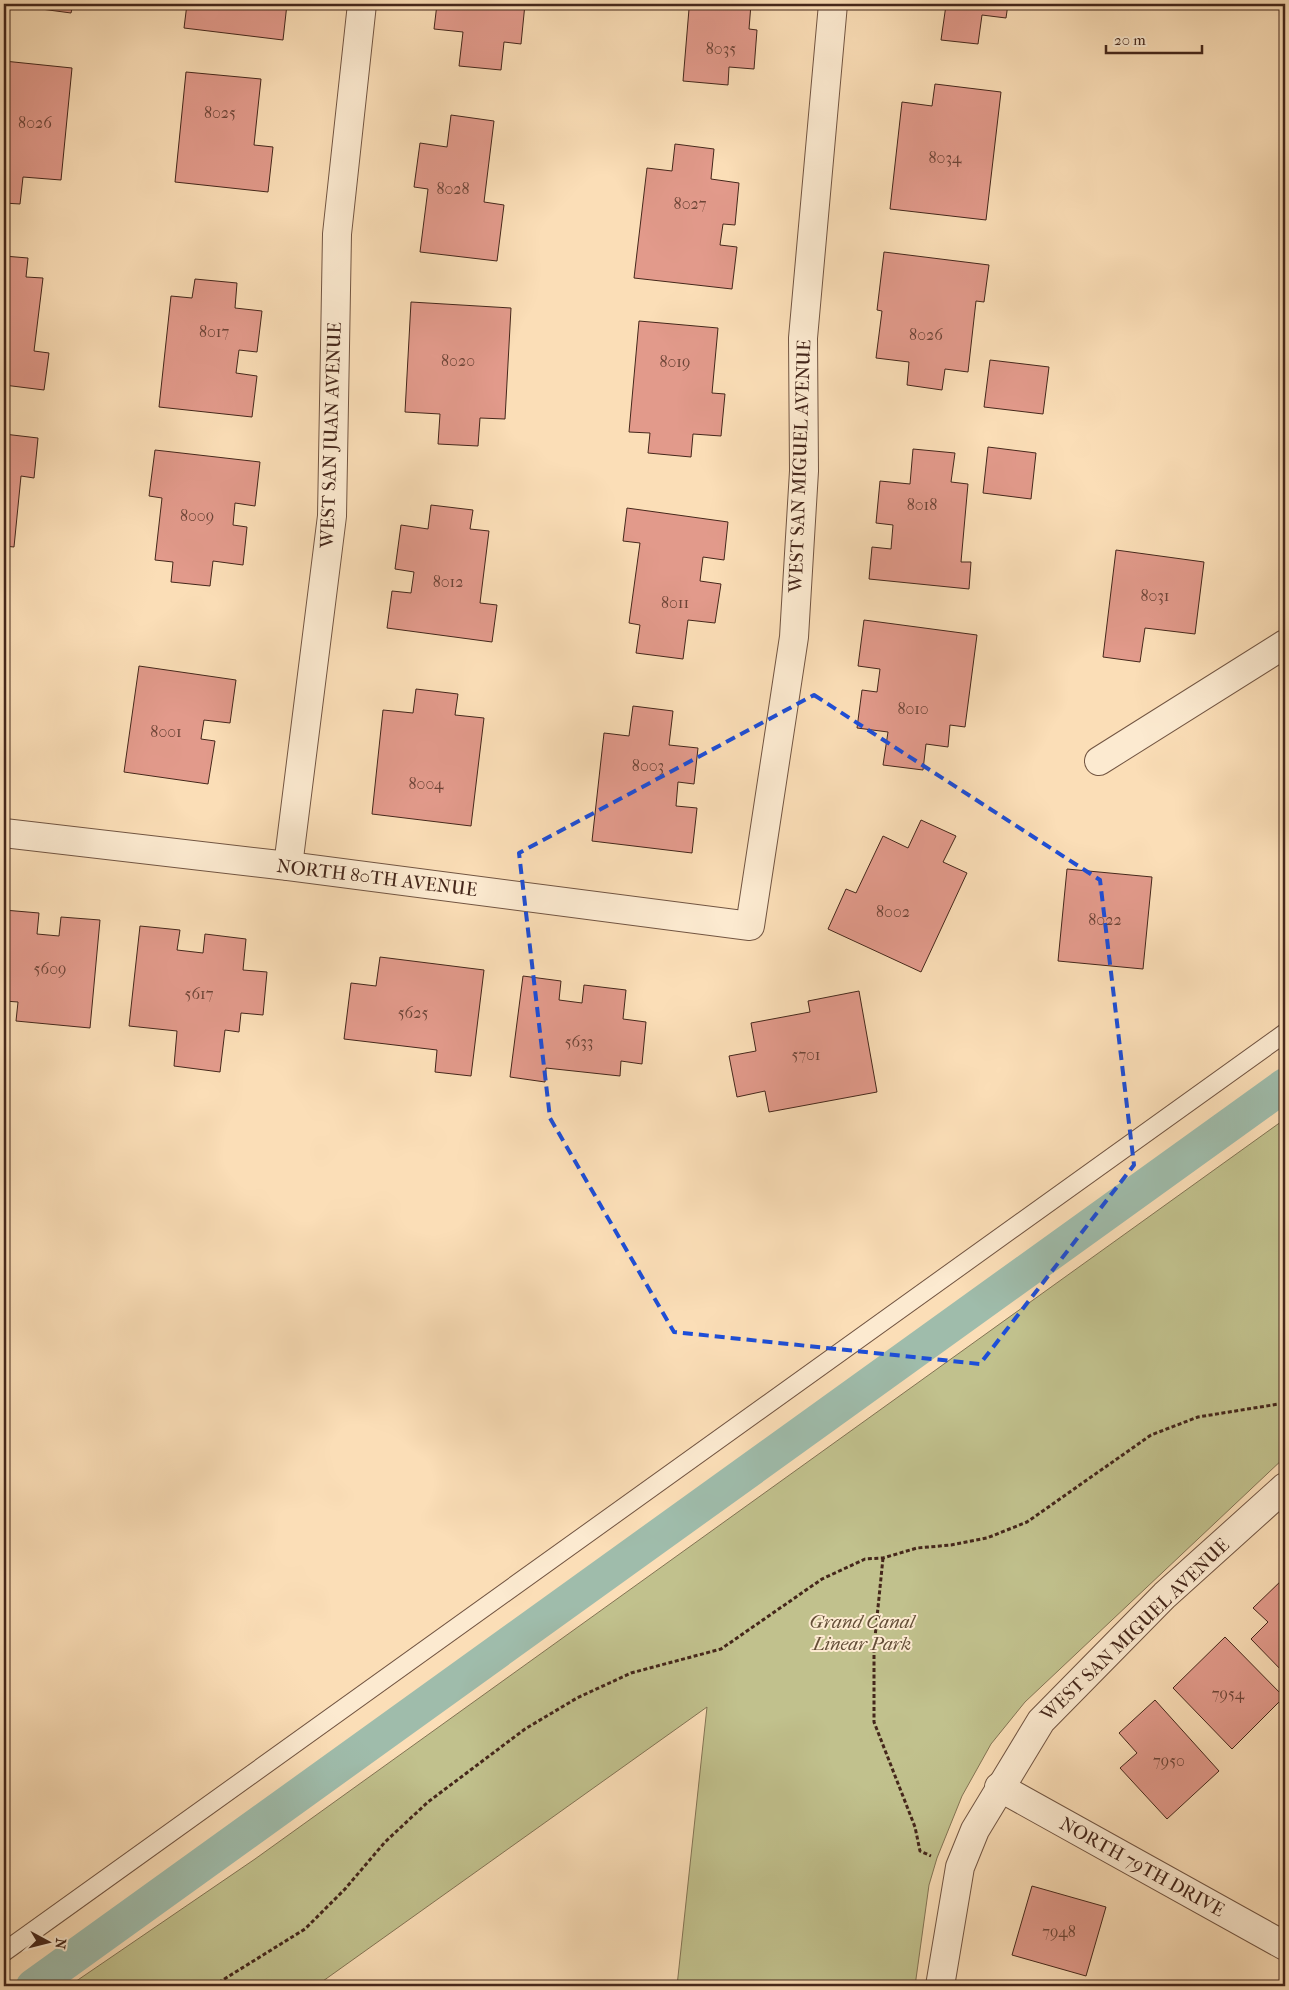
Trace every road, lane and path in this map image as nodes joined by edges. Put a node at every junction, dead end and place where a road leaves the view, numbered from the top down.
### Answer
1 (362, 4) edge
2 (833, 4) edge
3 (1285, 644) edge
4 (1100, 761) dead end
5 (4, 833) edge
6 (288, 866) junction
7 (750, 926) joint
8 (1285, 1033) edge
9 (1285, 1403) edge
10 (1285, 1487) edge
11 (883, 1558) junction
12 (999, 1787) junction
13 (960, 1867) junction
14 (1285, 1946) edge
15 (4, 1952) edge
16 (213, 1986) edge
17 (940, 1986) edge

1 - 6 street, WEST SAN JUAN AVENUE
2 - 7 street, WEST SAN MIGUEL AVENUE
3 - 4 street
5 - 6 street, NORTH 80TH AVENUE
6 - 7 street, NORTH 80TH AVENUE
8 - 15 lane
9 - 11 path
10 - 12 street, WEST SAN MIGUEL AVENUE
11 - 13 path
11 - 16 path
12 - 13 street, WEST SAN MIGUEL AVENUE
12 - 14 street, NORTH 79TH DRIVE
13 - 17 street, WEST SAN MIGUEL AVENUE

